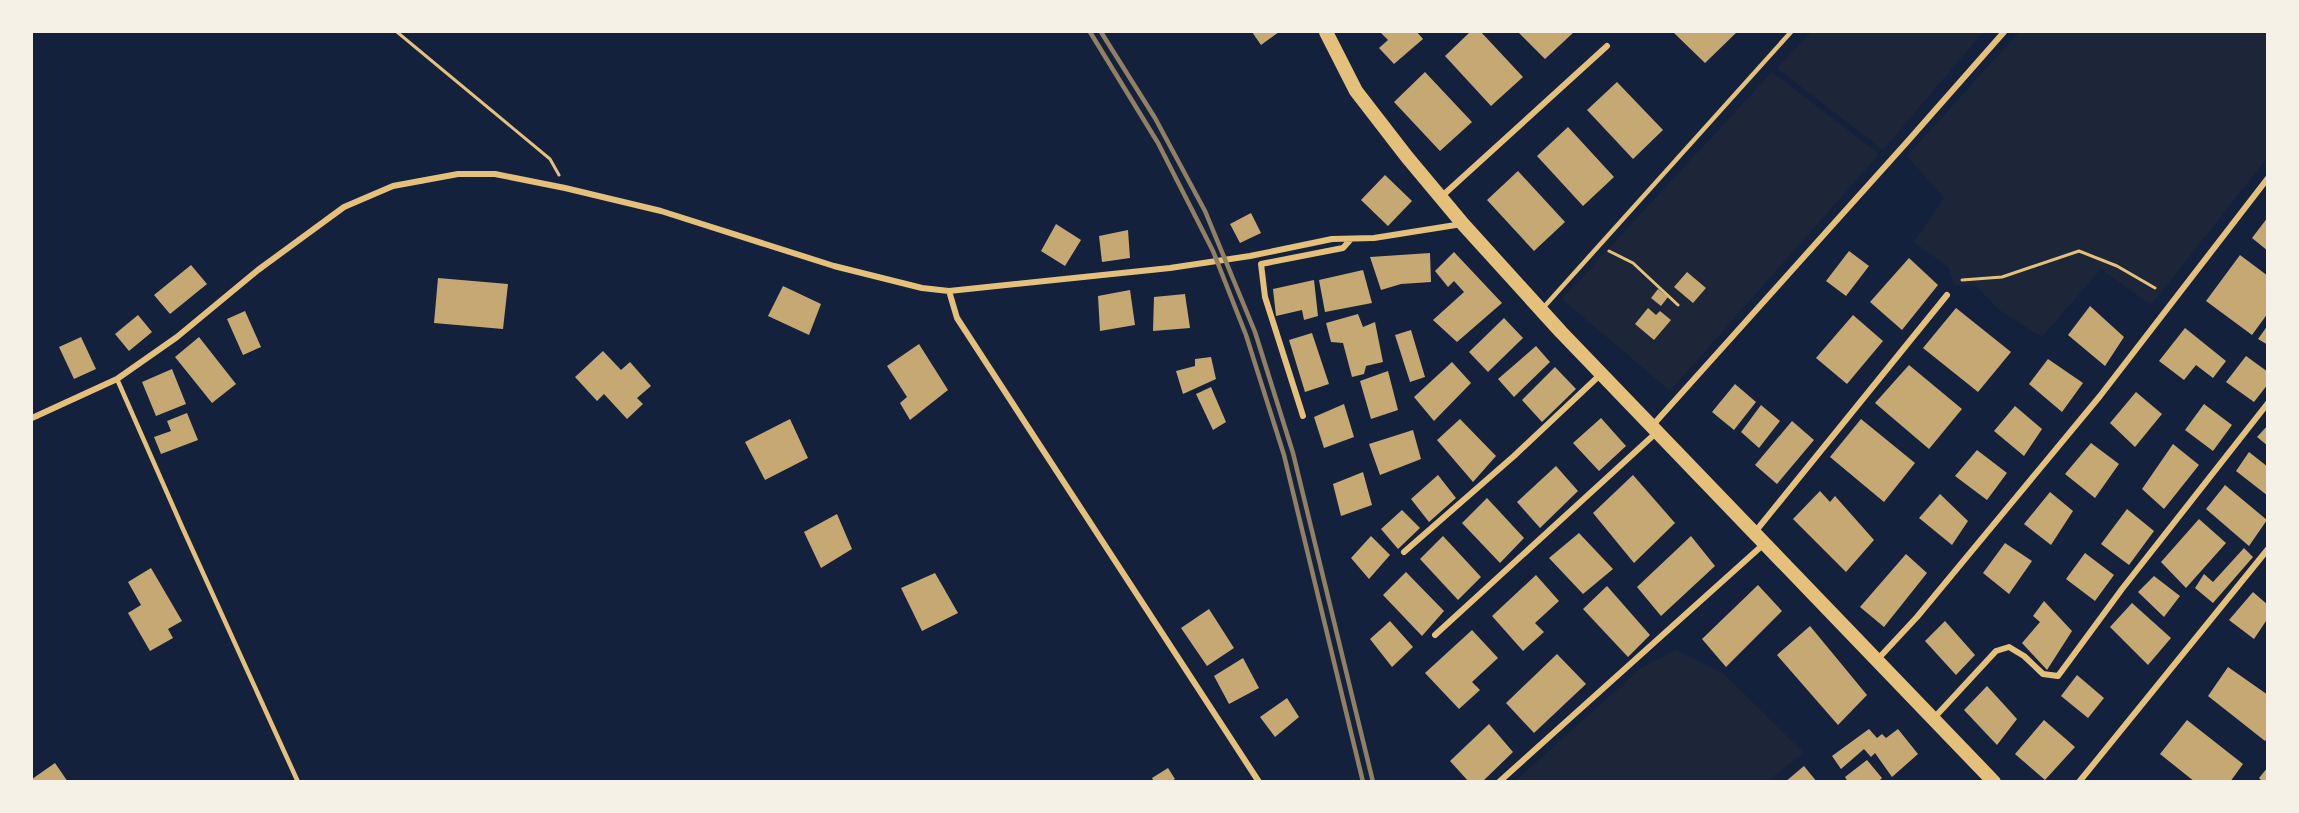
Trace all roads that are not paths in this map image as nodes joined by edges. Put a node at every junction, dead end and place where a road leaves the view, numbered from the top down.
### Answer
1 (1791, 32) edge
2 (2004, 32) edge
3 (1330, 34) edge
4 (1606, 46) dead end
5 (2268, 178) edge
6 (1441, 198) junction
7 (1463, 224) junction
8 (1351, 239) junction
9 (949, 291) junction
10 (1947, 295) dead end
11 (1541, 310) junction
12 (1601, 373) junction
13 (117, 379) junction
14 (2268, 403) edge
15 (1303, 416) dead end
16 (32, 418) edge
17 (1655, 429) junction
18 (1755, 532) junction
19 (1765, 543) junction
20 (2268, 549) edge
21 (1404, 552) dead end
22 (1435, 634) dead end
23 (1877, 660) junction
24 (1934, 718) junction
25 (1990, 780) edge
26 (298, 782) edge
27 (1259, 782) edge
28 (1499, 782) edge
29 (2079, 782) edge

1 - 11 lane
2 - 17 street
3 - 6 main road
4 - 6 street
5 - 23 street
6 - 7 main road
7 - 8 street
7 - 11 main road
8 - 9 street
8 - 15 street
9 - 13 street
9 - 27 street
10 - 18 street
11 - 12 main road
12 - 17 main road
12 - 21 street
13 - 16 street
13 - 26 lane
14 - 24 street
17 - 18 main road
17 - 22 street
18 - 19 main road
19 - 23 main road
19 - 28 street
20 - 29 street
23 - 24 main road
24 - 25 main road

